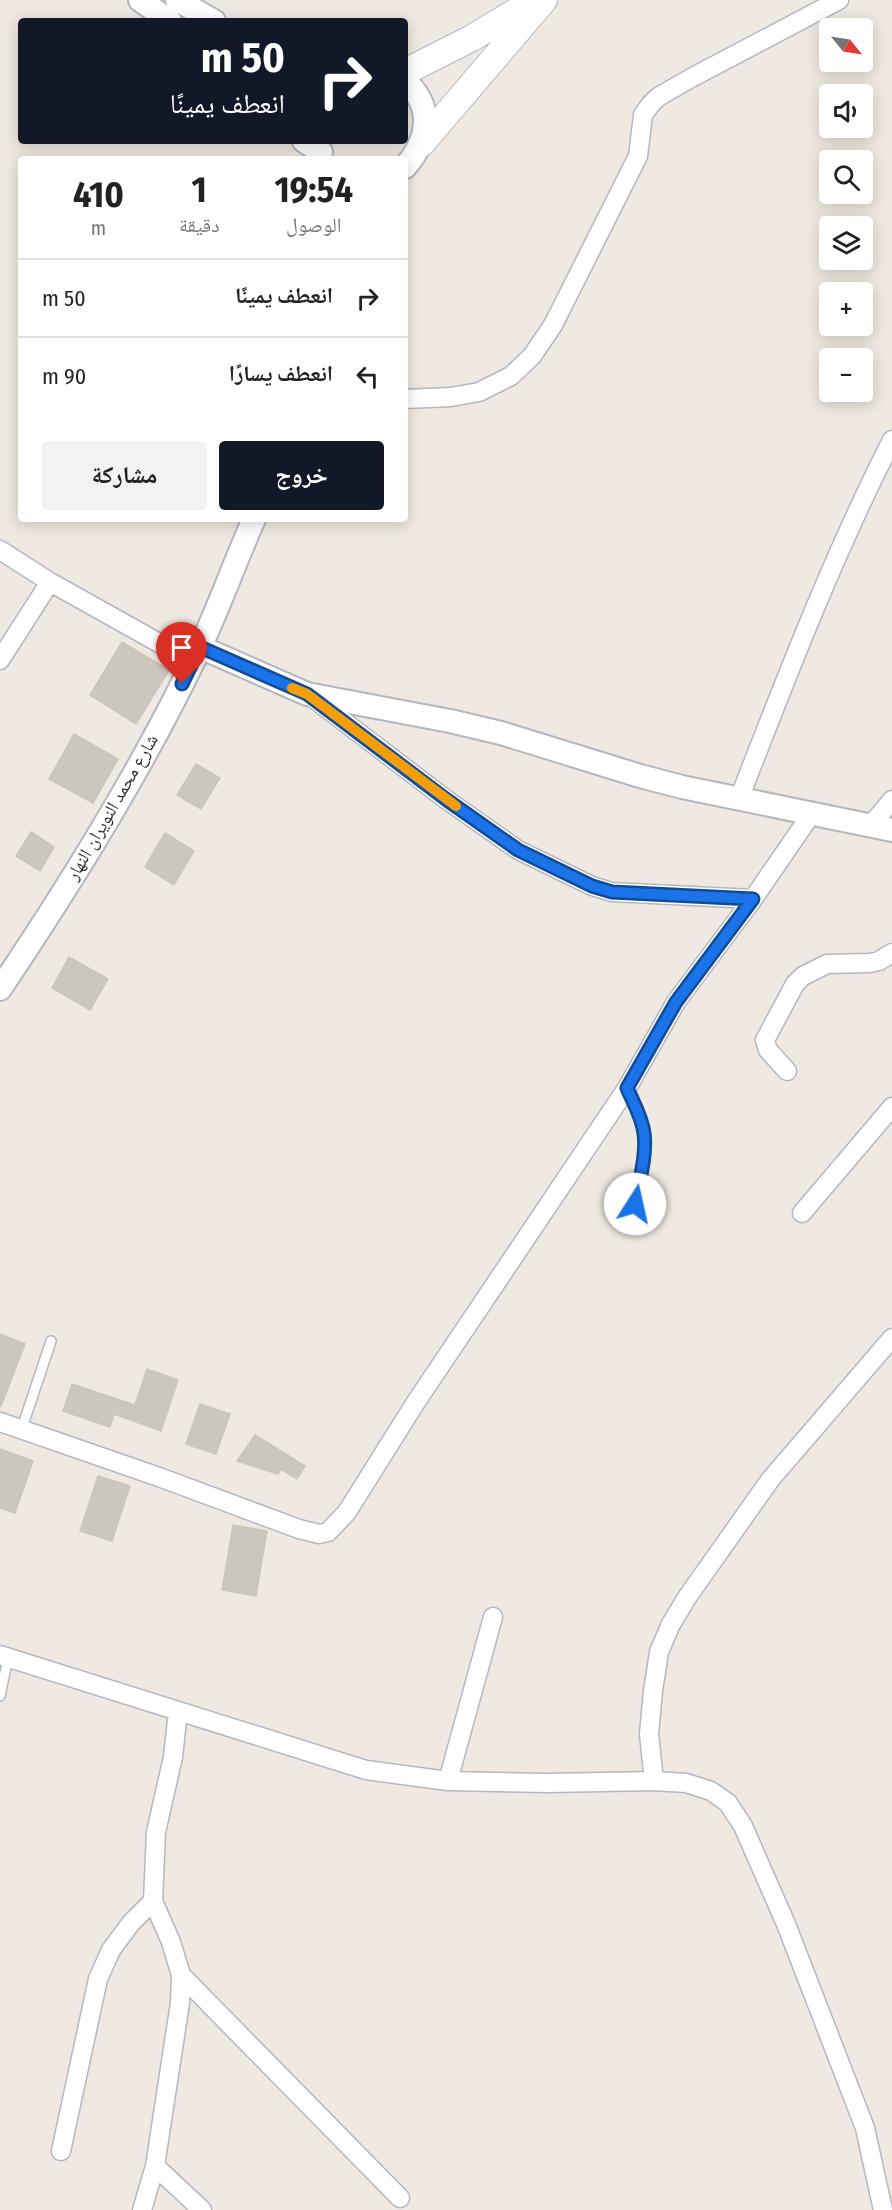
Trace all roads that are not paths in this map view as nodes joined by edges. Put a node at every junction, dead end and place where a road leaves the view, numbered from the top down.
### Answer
1 (140, 0) edge
2 (177, 0) edge
3 (535, 0) edge
4 (544, 0) edge
5 (839, 0) edge
6 (166, 18) edge
7 (209, 18) edge
8 (408, 70) edge
9 (408, 84) edge
10 (414, 155) edge
11 (408, 172) edge
12 (408, 399) edge
13 (892, 440) edge
14 (253, 522) edge
15 (0, 550) edge
16 (50, 582) junction
17 (197, 654) junction
18 (0, 660) edge
19 (307, 694) junction
20 (740, 799) junction
21 (892, 800) edge
22 (812, 813) junction
23 (882, 828) edge
24 (753, 899) junction
25 (892, 953) edge
26 (0, 989) edge
27 (787, 1071) dead end
28 (627, 1088) junction
29 (892, 1107) edge
30 (635, 1204) dead end
31 (802, 1213) dead end
32 (892, 1338) edge
33 (51, 1341) dead end
34 (0, 1422) edge
35 (22, 1428) junction
36 (493, 1617) dead end
37 (4, 1656) edge
38 (0, 1696) edge
39 (178, 1711) junction
40 (448, 1781) junction
41 (654, 1781) junction
42 (153, 1901) junction
43 (181, 1975) junction
44 (61, 2151) dead end
45 (155, 2166) junction
46 (400, 2198) dead end
47 (142, 2210) edge
48 (202, 2210) edge
49 (883, 2210) edge

1 - 6 street
2 - 7 street
3 - 8 main road
4 - 10 main road
5 - 12 street
9 - 10 street
10 - 11 street
13 - 20 street
14 - 17 street, شارع محمد النويران النهار
15 - 16 street
16 - 17 street
16 - 18 street
17 - 19 street
17 - 26 street, شارع محمد النويران النهار
19 - 20 street
19 - 24 street
20 - 22 street
21 - 23 street
22 - 23 street
22 - 24 street
24 - 28 street
25 - 27 street
28 - 30 lane
28 - 35 street
29 - 31 street
32 - 41 street
33 - 35 lane
34 - 35 street
36 - 40 street
37 - 38 lane
37 - 39 street
39 - 40 street
39 - 42 street
40 - 41 street
41 - 49 street
42 - 43 street
42 - 44 street
43 - 45 street
43 - 46 street
45 - 47 street
45 - 48 street

